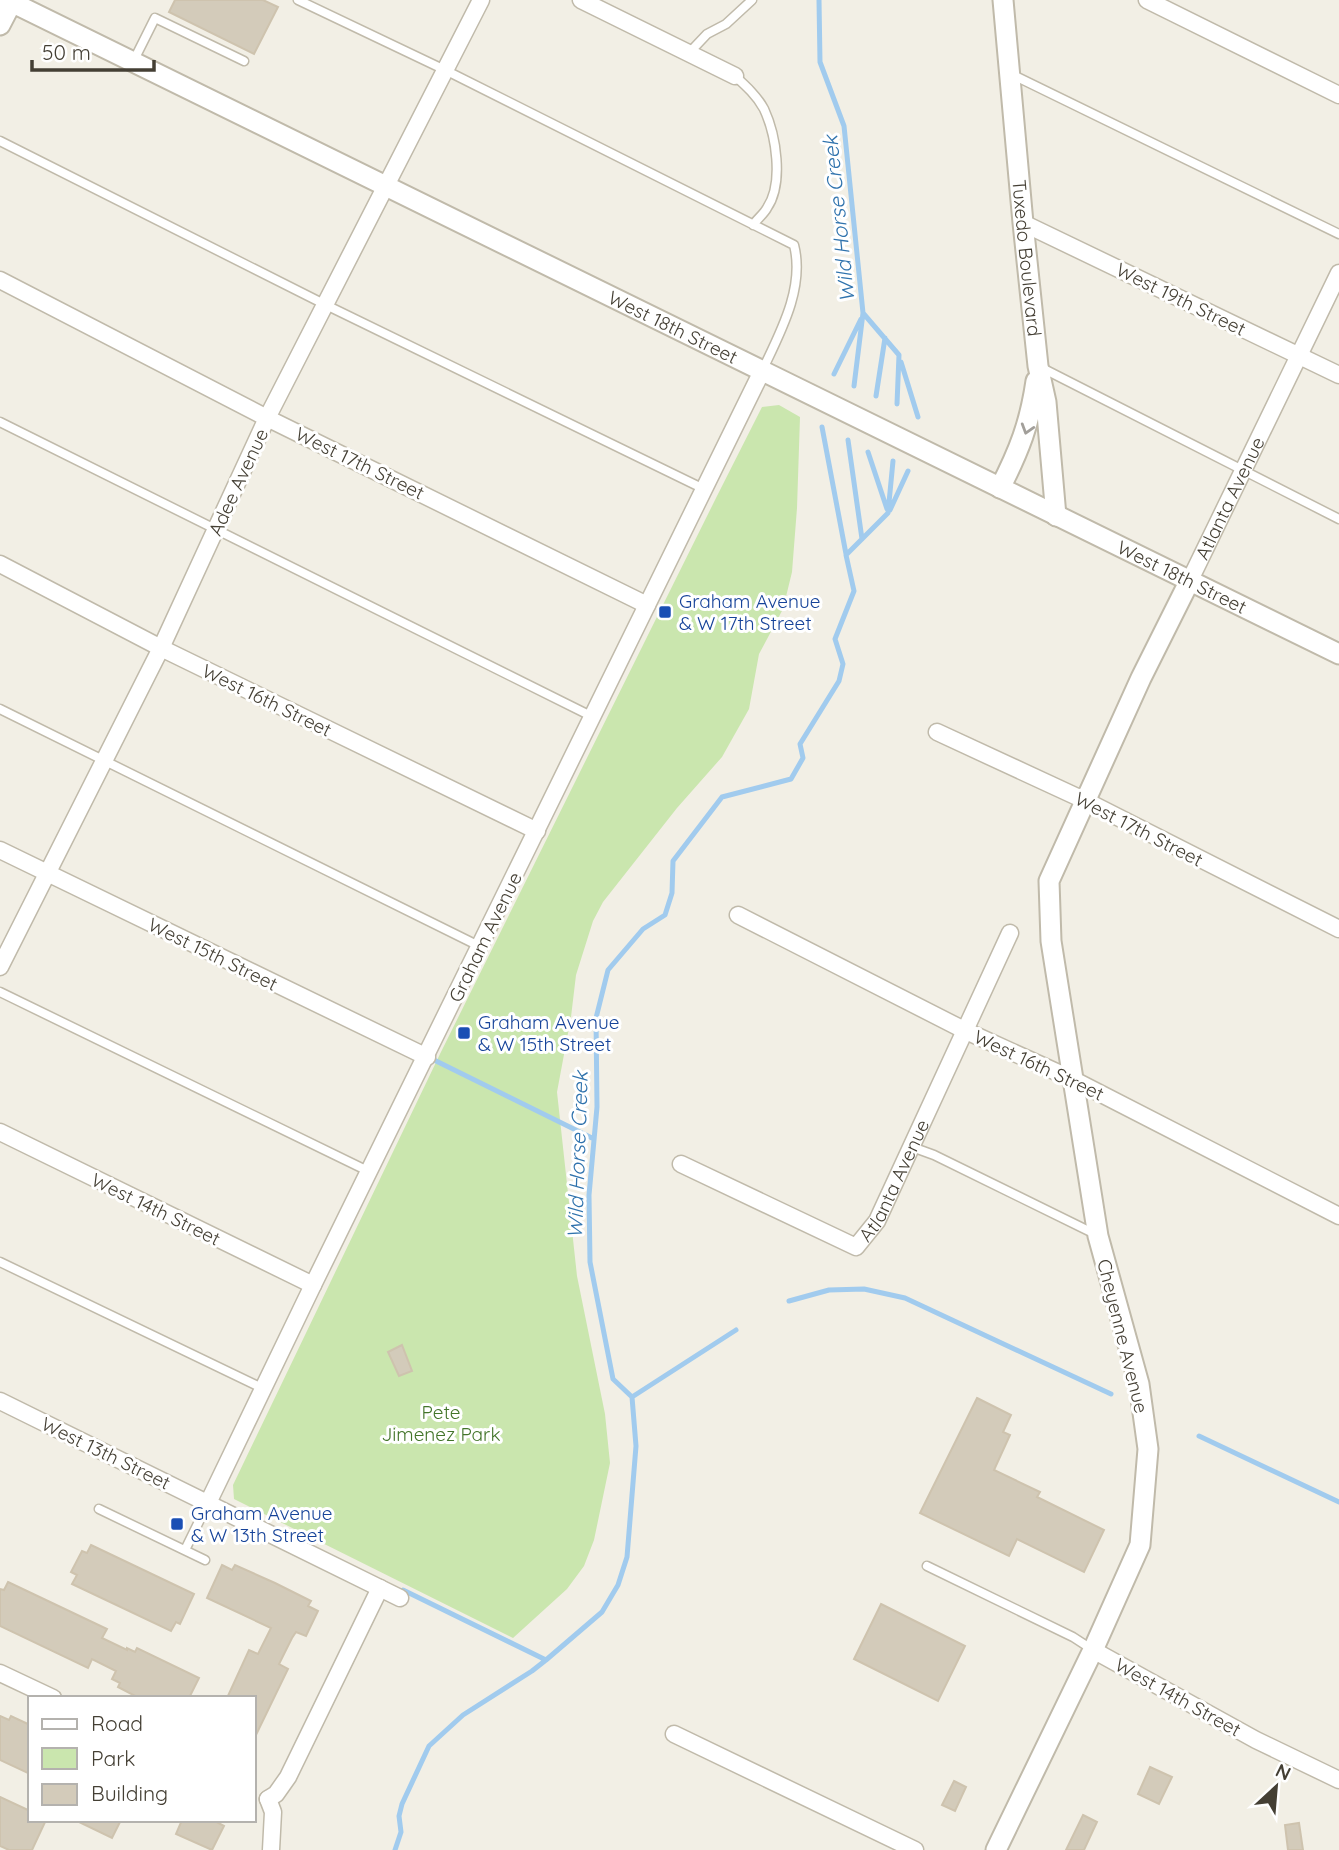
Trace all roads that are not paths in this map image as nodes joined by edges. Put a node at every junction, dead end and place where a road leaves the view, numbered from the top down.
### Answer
1 (298, 0) edge
2 (481, 0) edge
3 (581, 0) edge
4 (752, 0) edge
5 (1003, 0) edge
6 (1147, 0) edge
7 (10, 1) edge
8 (0, 25) edge
9 (689, 53) junction
10 (244, 61) dead end
11 (132, 62) junction
12 (445, 70) junction
13 (1010, 74) junction
14 (735, 76) joint
15 (1339, 95) edge
16 (0, 141) edge
17 (386, 187) junction
18 (1023, 223) junction
19 (753, 225) junction
20 (1339, 234) edge
21 (1339, 273) edge
22 (0, 280) edge
23 (326, 305) junction
24 (1299, 356) junction
25 (1038, 366) junction
26 (762, 371) junction
27 (1339, 375) edge
28 (268, 418) junction
29 (0, 422) edge
30 (1243, 471) junction
31 (1000, 488) junction
32 (704, 489) junction
33 (1056, 516) junction
34 (1339, 519) edge
35 (216, 530) junction
36 (0, 564) edge
37 (1190, 580) junction
38 (647, 605) junction
39 (161, 648) junction
40 (1339, 654) edge
41 (0, 709) edge
42 (593, 717) junction
43 (937, 732) dead end
44 (103, 761) junction
45 (1086, 801) junction
46 (537, 831) junction
47 (0, 850) edge
48 (46, 874) junction
49 (738, 915) dead end
50 (1339, 929) edge
51 (1010, 933) dead end
52 (481, 947) junction
53 (0, 967) edge
54 (0, 992) edge
55 (965, 1031) junction
56 (427, 1057) junction
57 (1074, 1080) junction
58 (0, 1132) edge
59 (912, 1147) junction
60 (681, 1164) dead end
61 (370, 1172) junction
62 (1339, 1216) edge
63 (1098, 1236) junction
64 (0, 1262) edge
65 (313, 1285) junction
66 (264, 1389) junction
67 (0, 1401) edge
68 (208, 1503) junction
69 (99, 1509) dead end
70 (185, 1550) junction
71 (205, 1560) dead end
72 (927, 1566) dead end
73 (380, 1588) junction
74 (400, 1598) dead end
75 (1093, 1650) junction
76 (0, 1673) edge
77 (49, 1696) edge
78 (674, 1734) dead end
79 (1339, 1780) edge
80 (261, 1795) edge
81 (271, 1850) edge
82 (915, 1850) edge
83 (996, 1850) edge

1 - 12 lane
2 - 12 street, Adee Avenue
3 - 9 street
4 - 9 lane
5 - 13 street, Tuxedo Boulevard
6 - 15 street
7 - 8 street
7 - 11 street, West 18th Street
9 - 14 street
10 - 11 lane
11 - 17 street, West 18th Street
12 - 17 street, Adee Avenue
12 - 19 lane
13 - 18 street, Tuxedo Boulevard
13 - 20 lane
14 - 19 lane
16 - 23 lane
17 - 23 street, Adee Avenue
17 - 26 street, West 18th Street
18 - 24 street, West 19th Street
18 - 25 street, Tuxedo Boulevard
19 - 26 lane
21 - 24 street, Atlanta Avenue
22 - 28 street, West 17th Street
23 - 28 street, Adee Avenue
23 - 32 lane
24 - 27 street, West 19th Street
24 - 30 street, Atlanta Avenue
25 - 30 lane
25 -> 31 street
25 - 33 street, Tuxedo Boulevard
26 - 31 street, West 18th Street
26 - 32 street, Graham Avenue
28 - 35 street, Adee Avenue
28 - 38 street, West 17th Street
29 - 35 lane
30 - 34 lane
30 - 37 street, Atlanta Avenue
31 - 33 street, West 18th Street
32 - 38 street, Graham Avenue
33 - 37 street, West 18th Street
35 - 39 street, Adee Avenue
35 - 42 lane
36 - 39 street, West 16th Street
37 - 40 street, West 18th Street
37 - 45 street, Atlanta Avenue
38 - 42 street, Graham Avenue
39 - 44 street, Adee Avenue
39 - 46 street, West 16th Street
41 - 44 lane
42 - 46 street, Graham Avenue
43 - 45 street, West 17th Street
44 - 48 street, Adee Avenue
44 - 52 lane
45 - 50 street, West 17th Street
45 - 57 street, Cheyenne Avenue
46 - 52 street, Graham Avenue
47 - 48 street, West 15th Street
48 - 53 street, Adee Avenue
48 - 56 street, West 15th Street
49 - 55 street, West 16th Street
51 - 55 street, Atlanta Avenue
52 - 56 street, Graham Avenue
54 - 61 lane
55 - 57 street, West 16th Street
55 - 59 street, Atlanta Avenue
56 - 61 street, Graham Avenue
57 - 62 street, West 16th Street
57 - 63 street, Cheyenne Avenue
58 - 65 street, West 14th Street
59 - 60 street, Atlanta Avenue
59 - 63 lane
61 - 65 street, Graham Avenue
63 - 75 street, Cheyenne Avenue
64 - 66 lane
65 - 66 street, Graham Avenue
66 - 68 street, Graham Avenue
67 - 68 street, West 13th Street
68 - 70 lane
68 - 73 street, West 13th Street
69 - 70 lane
70 - 71 lane
72 - 75 lane
73 - 74 street, West 13th Street
73 - 80 street
75 - 79 street, West 14th Street
75 - 83 street, Cheyenne Avenue
76 - 77 street
78 - 82 street
80 - 81 street

